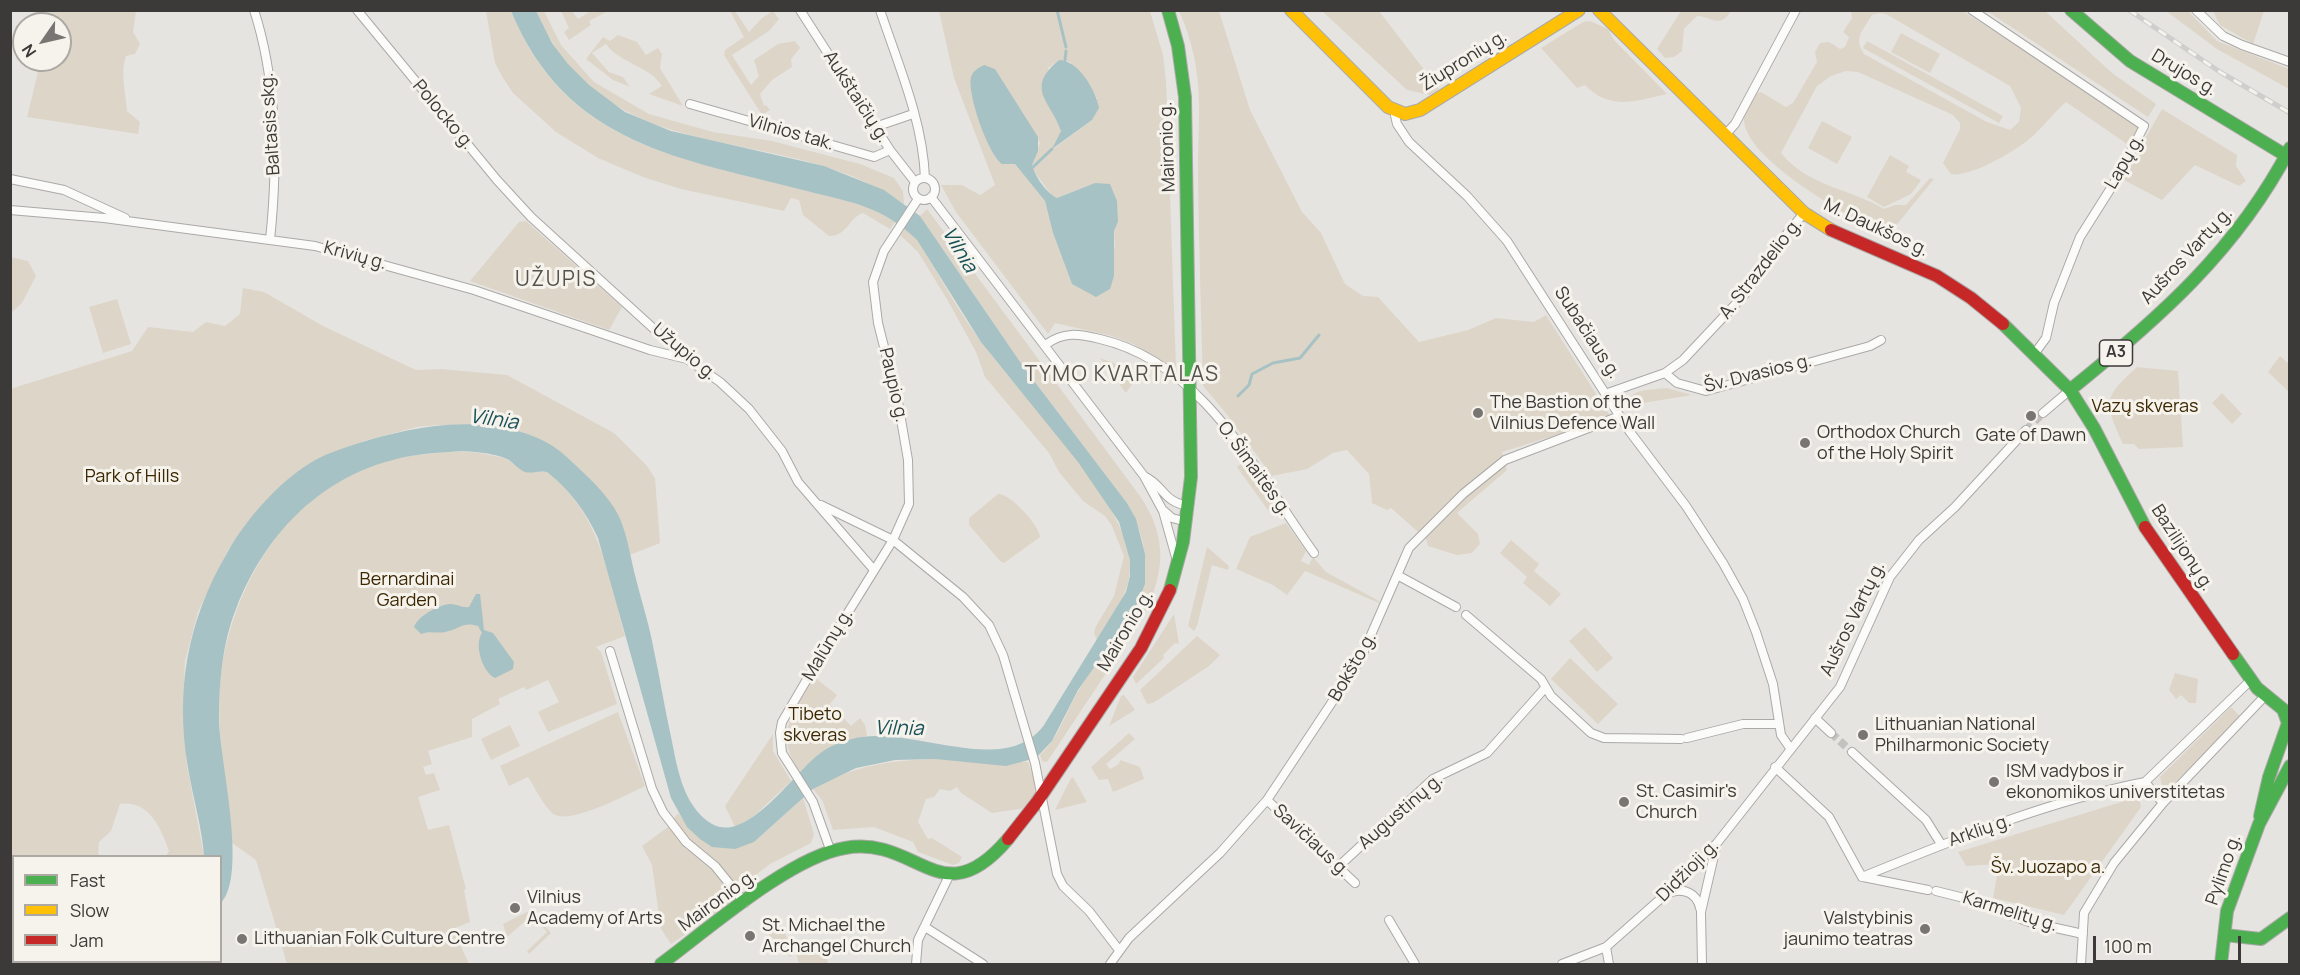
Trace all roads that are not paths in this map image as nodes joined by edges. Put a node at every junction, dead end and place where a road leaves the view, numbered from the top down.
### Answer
1 (254, 10) edge
2 (357, 10) edge
3 (800, 10) edge
4 (880, 10) edge
5 (1167, 10) edge
6 (1291, 10) edge
7 (1580, 10) edge
8 (1599, 10) edge
9 (1796, 10) edge
10 (1972, 10) edge
11 (2071, 10) edge
12 (2196, 11) edge
13 (2289, 62) edge
14 (690, 104) dead end
15 (1394, 111) junction
16 (913, 114) junction
17 (875, 127) junction
18 (1724, 136) junction
19 (890, 150) junction
20 (2288, 154) edge
21 (925, 178) junction
22 (10, 179) edge
23 (915, 182) junction
24 (81, 197) junction
25 (931, 197) junction
26 (916, 203) junction
27 (10, 210) edge
28 (1804, 213) junction
29 (78, 215) junction
30 (531, 217) joint
31 (134, 221) junction
32 (270, 240) junction
33 (1881, 340) dead end
34 (1045, 345) junction
35 (2035, 353) junction
36 (687, 359) junction
37 (1665, 373) junction
38 (1191, 388) junction
39 (2070, 390) junction
40 (1605, 394) junction
41 (2043, 413) tunnel mouth
42 (1620, 416) junction
43 (2026, 430) tunnel mouth
44 (1144, 476) junction
45 (817, 503) junction
46 (1189, 506) junction
47 (1163, 511) junction
48 (1187, 522) junction
49 (893, 540) junction
50 (1314, 553) dead end
51 (1178, 565) junction
52 (874, 570) junction
53 (1399, 576) junction
54 (1456, 607) dead end
55 (1466, 615) dead end
56 (610, 651) dead end
57 (2251, 680) junction
58 (1545, 688) junction
59 (2264, 697) junction
60 (1815, 718) junction
61 (2288, 718) edge
62 (1779, 724) junction
63 (1831, 733) tunnel mouth
64 (1790, 748) junction
65 (1852, 752) tunnel mouth
66 (1775, 767) junction
67 (2289, 770) edge
68 (2269, 777) junction
69 (2145, 782) junction
70 (1042, 793) junction
71 (1267, 800) junction
72 (2163, 803) junction
73 (2259, 824) junction
74 (1717, 843) junction
75 (1941, 844) junction
76 (831, 852) junction
77 (1338, 867) junction
78 (949, 876) junction
79 (1862, 877) junction
80 (1355, 883) dead end
81 (1666, 894) junction
82 (745, 903) junction
83 (1701, 912) junction
84 (2289, 918) edge
85 (1389, 921) dead end
86 (925, 927) junction
87 (2083, 934) junction
88 (2225, 935) junction
89 (1606, 947) junction
90 (1119, 950) junction
91 (661, 964) edge
92 (916, 964) edge
93 (983, 964) edge
94 (1110, 964) edge
95 (1414, 964) edge
96 (1562, 964) edge
97 (1609, 964) edge
98 (1702, 964) edge
99 (2081, 964) edge
100 (2221, 964) edge

1 - 32 street, Baltasis skg.
2 - 30 street, Polocko g.
3 - 17 street, Aukštaičių g.
4 - 16 street
5 - 38 main road, Maironio g.
6 - 15 main road, Subačiaus g.
7 - 15 main road, Žiupronių g.
8 - 18 main road, M. Daukšos g.
9 - 18 street
10 - 35 street, Lapų g.
11 - 20 main road, Drujos g.
12 - 13 street
14 - 19 street, Vilnios tak.
15 - 40 street, Subačiaus g.
16 - 17 street
16 - 21 street
17 - 19 street, Aukštaičių g.
18 - 28 main road, M. Daukšos g.
19 - 23 street, Aukštaičių g.
20 - 39 main road, Aušros Vartų g. / A3
21 - 23 street
21 - 25 street
22 - 24 street
23 - 26 street, Aukštaičių g.
24 - 29 street
24 - 31 street
25 - 26 street
25 - 34 street
26 - 49 street, Paupio g.
27 - 29 street, Krivių g.
28 - 35 main road, M. Daukšos g.
28 - 37 street, A. Strazdelio g.
29 - 31 street, Krivių g.
30 - 36 street, Užupio g.
31 - 32 street, Krivių g.
32 - 36 street, Krivių g.
33 - 37 street, Šv. Dvasios g.
34 - 38 street, O. Šimaitės g.
34 - 44 street
35 - 39 main road, M. Daukšos g.
36 - 45 street, Užupio g.
37 - 40 street
38 - 46 main road, Maironio g.
38 - 50 street, O. Šimaitės g.
39 - 41 street, Aušros Vartų g.
39 - 57 main road, Bazilijonų g.
40 - 42 street, Subačiaus g.
42 - 53 street, Bokšto g.
42 - 62 street, Subačiaus g.
43 - 60 street, Aušros Vartų g.
44 - 46 street
44 - 47 street
45 - 49 street, Užupio g.
45 - 52 street, Užupio g.
46 - 48 main road, Maironio g.
47 - 48 street
47 - 51 street
48 - 51 main road, Maironio g.
49 - 52 street
49 - 70 street, Užupio g.
51 - 70 main road, Maironio g.
52 - 76 street, Malūnų g.
53 - 54 street
53 - 71 street, Bokšto g.
55 - 58 street
56 - 82 street
57 - 59 main road, Bazilijonų g.
57 - 69 street
58 - 62 street
58 - 77 street, Augustinų g.
59 - 61 main road, Bazilijonų g.
59 - 72 street
60 - 63 street
60 - 64 street, Aušros Vartų g.
61 - 68 main road, Pylimo g.
62 - 64 street, Subačiaus g.
64 - 66 street, Didžioji g.
65 - 75 street
66 - 74 street, Didžioji g.
66 - 79 street
67 - 68 main road
67 - 73 main road, Pylimo g.
68 - 73 main road, Pylimo g.
69 - 72 street
69 - 75 street, Arklių g.
70 - 78 main road, Maironio g.
70 - 90 street
71 - 77 street, Savičiaus g.
71 - 90 street, Bokšto g.
72 - 87 street
73 - 88 main road, Pylimo g.
74 - 81 street, Didžioji g.
74 - 83 street
75 - 79 street, Arklių g.
76 - 78 main road, Maironio g.
76 - 82 main road, Maironio g.
77 - 80 street, Savičiaus g.
78 - 86 street
79 - 87 street, Karmelitų g.
81 - 83 street
81 - 89 street, Didžioji g.
82 - 91 main road, Maironio g.
83 - 98 street
84 - 88 main road
85 - 95 street
86 - 92 street
86 - 93 street
87 - 99 street
88 - 100 main road, Pylimo g.
89 - 96 street, Didžioji g.
89 - 97 street
90 - 94 street, Bokšto g.

